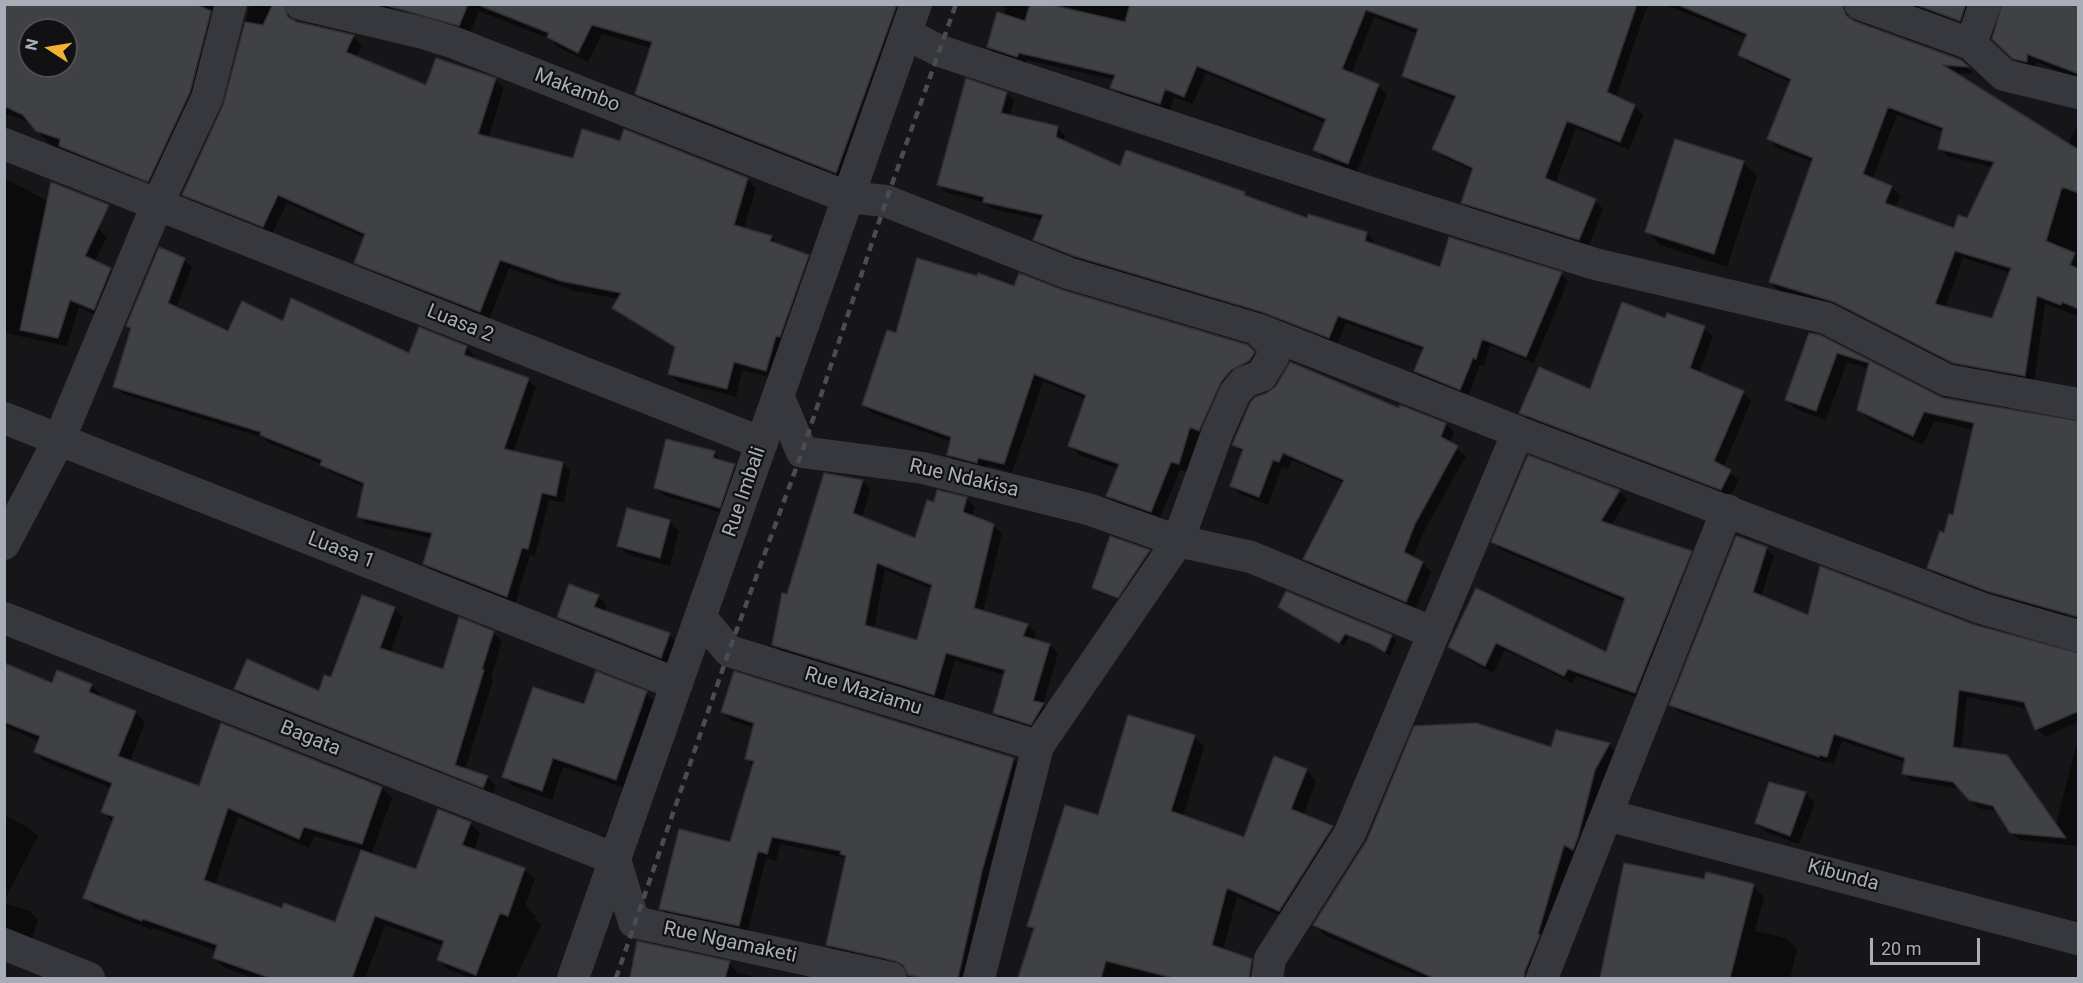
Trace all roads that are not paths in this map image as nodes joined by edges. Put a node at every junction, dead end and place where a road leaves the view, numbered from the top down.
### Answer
1 (231, 4) edge
2 (301, 4) edge
3 (916, 4) edge
4 (1860, 4) edge
5 (1984, 4) edge
6 (906, 34) junction
7 (1971, 44) junction
8 (2079, 93) edge
9 (4, 144) edge
10 (847, 197) junction
11 (158, 205) junction
12 (1257, 329) junction
13 (779, 398) junction
14 (2079, 404) edge
15 (4, 418) edge
16 (1518, 432) junction
17 (59, 440) junction
18 (762, 443) junction
19 (1727, 510) junction
20 (1178, 541) junction
21 (4, 544) edge
22 (4, 618) edge
23 (701, 618) junction
24 (1434, 633) junction
25 (2079, 636) edge
26 (677, 684) junction
27 (1038, 746) junction
28 (1607, 815) junction
29 (615, 859) junction
30 (2079, 939) edge
31 (4, 944) edge
32 (89, 978) edge
33 (573, 978) edge
34 (891, 978) edge
35 (979, 978) edge
36 (1267, 978) edge
37 (1542, 978) edge

1 - 11 street
2 - 10 street, Makambo
3 - 6 street, Rue Imbali
4 - 7 street
5 - 7 street
6 - 10 street, Rue Imbali
6 - 14 street
7 - 8 street
9 - 11 street, Luasa 2
10 - 12 street, Makambo
10 - 13 street, Rue Imbali
11 - 17 street
11 - 18 street, Luasa 2
12 - 16 street, Makambo
12 - 20 street
13 - 18 street, Rue Imbali
13 - 20 street, Rue Ndakisa
15 - 17 street, Luasa 1
16 - 19 street, Makambo
16 - 24 street
17 - 21 street
17 - 26 street, Luasa 1
18 - 23 street, Rue Imbali
19 - 25 street, Makambo
19 - 28 street
20 - 24 street
20 - 27 street
22 - 29 street, Bagata
23 - 26 street, Rue Imbali
23 - 27 street, Rue Maziamu
24 - 36 street
26 - 29 street, Rue Imbali
27 - 35 street
28 - 30 street, Kibunda
28 - 37 street
29 - 33 street, Rue Imbali
29 - 34 street, Rue Ngamaketi
31 - 32 street

